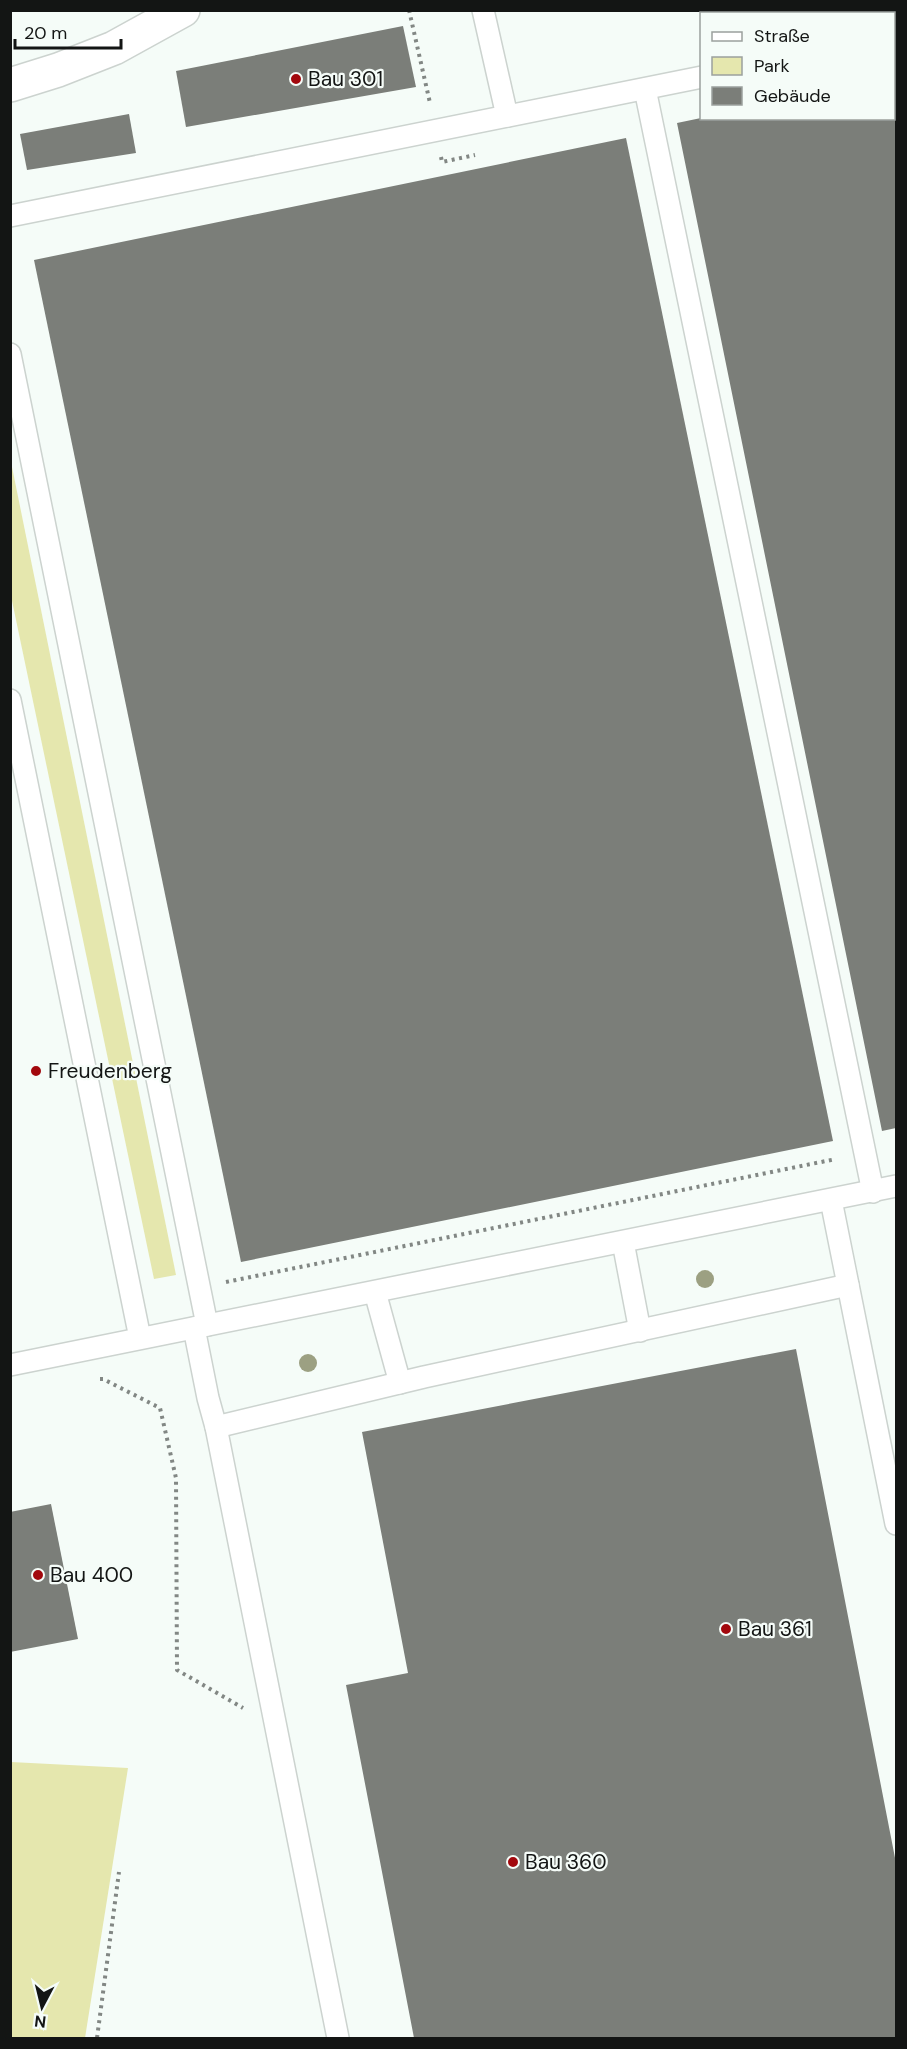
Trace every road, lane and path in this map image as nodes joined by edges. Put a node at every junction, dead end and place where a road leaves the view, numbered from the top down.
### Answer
1 (183, 10) edge
2 (409, 10) edge
3 (483, 10) edge
4 (700, 77) edge
5 (10, 85) edge
6 (645, 89) junction
7 (507, 116) junction
8 (436, 131) junction
9 (442, 162) dead end
10 (10, 216) edge
11 (10, 354) edge
12 (10, 700) edge
13 (865, 1152) junction
14 (897, 1186) edge
15 (873, 1192) junction
16 (831, 1200) junction
17 (622, 1242) junction
18 (848, 1284) junction
19 (199, 1287) junction
20 (375, 1292) junction
21 (201, 1327) junction
22 (640, 1330) junction
23 (140, 1338) junction
24 (10, 1365) edge
25 (93, 1380) dead end
26 (400, 1383) junction
27 (216, 1427) junction
28 (897, 1524) edge
29 (251, 1713) dead end
30 (119, 1872) dead end
31 (97, 2038) edge
32 (338, 2038) edge

1 - 5 street
2 - 8 path
3 - 7 lane
4 - 6 lane
6 - 7 lane
6 - 13 lane
7 - 8 lane
8 - 9 path
8 - 10 lane
11 - 19 lane
12 - 23 lane
13 - 15 lane
13 - 19 path
14 - 15 lane
15 - 16 lane
16 - 17 lane
16 - 18 lane
17 - 20 lane
17 - 22 lane
18 - 22 lane
18 - 28 lane
19 - 21 lane
20 - 21 lane
20 - 26 lane
21 - 23 lane
21 - 27 lane
22 - 26 lane
23 - 24 lane
25 - 29 path
26 - 27 lane
27 - 32 lane
30 - 31 path

